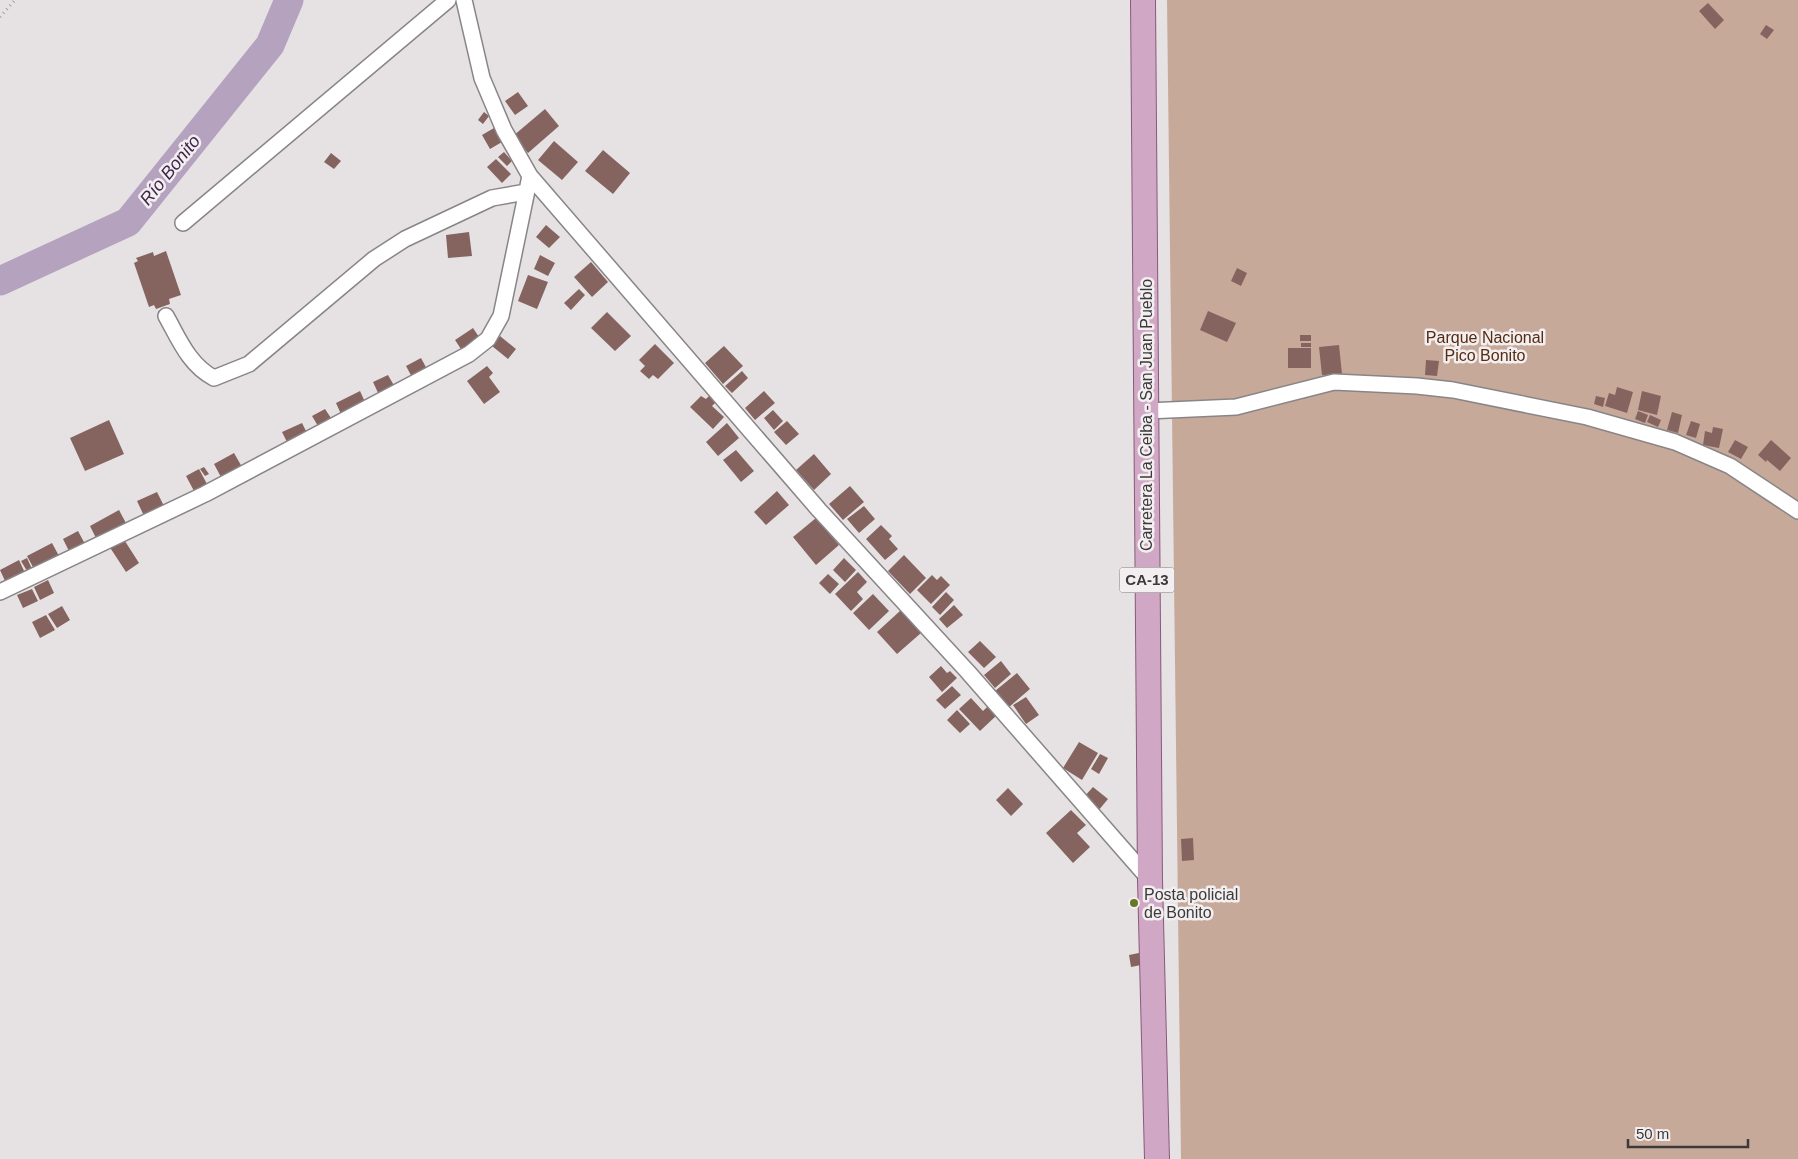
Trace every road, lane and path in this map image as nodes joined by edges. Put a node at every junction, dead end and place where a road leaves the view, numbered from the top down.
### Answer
1 (15, 0) edge
2 (448, 0) edge
3 (464, 0) edge
4 (1143, 0) edge
5 (0, 17) edge
6 (530, 176) junction
7 (526, 192) junction
8 (183, 223) dead end
9 (166, 316) dead end
10 (1147, 411) junction
11 (1798, 511) edge
12 (0, 592) edge
13 (1150, 880) junction
14 (1156, 1159) edge

1 - 5 path
2 - 8 street
3 - 6 street
4 - 10 main road, Carretera La Ceiba - San Juan Pueblo / CA-13
6 - 7 street
6 - 13 street
7 - 9 street
7 - 12 street
10 - 11 street
10 - 13 main road, Carretera La Ceiba - San Juan Pueblo / CA-13
13 - 14 main road, Carretera La Ceiba - San Juan Pueblo / CA-13

